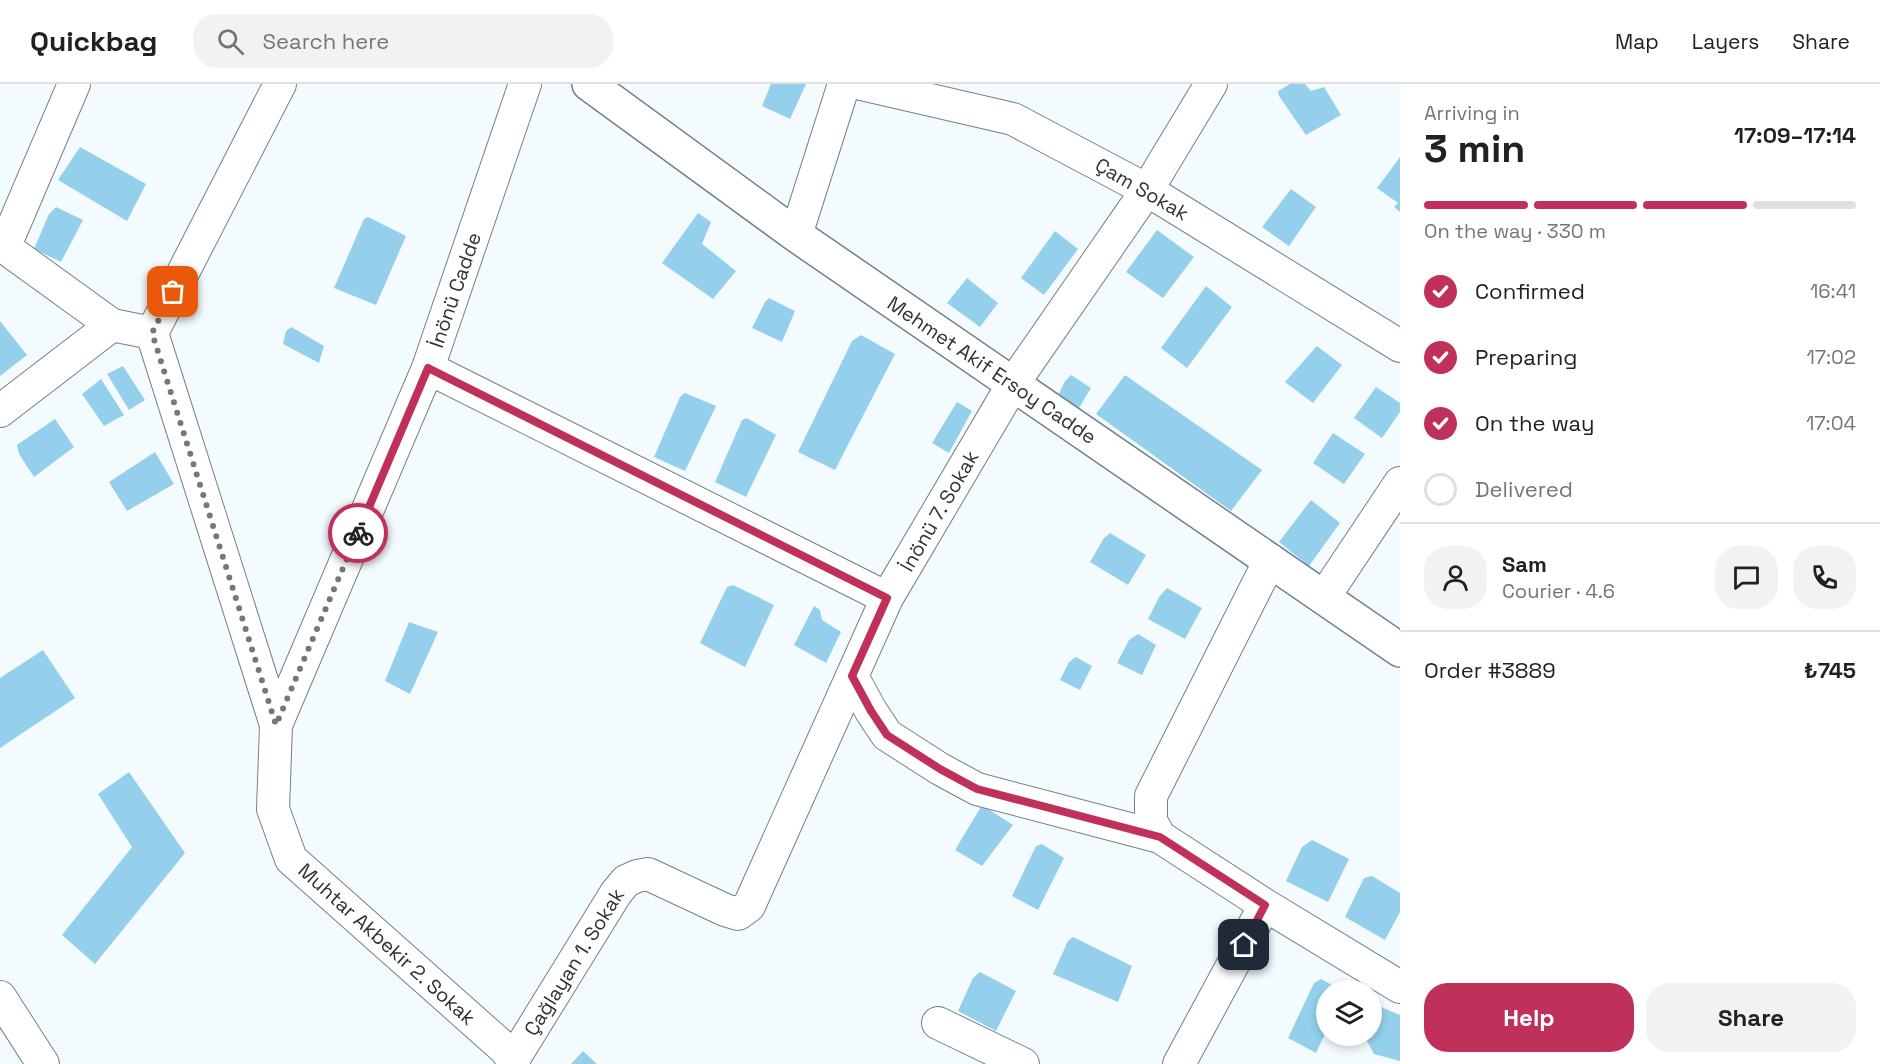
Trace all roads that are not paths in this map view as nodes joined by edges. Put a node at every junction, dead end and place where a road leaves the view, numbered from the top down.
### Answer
1 (74, 84) edge
2 (280, 84) edge
3 (525, 84) edge
4 (589, 84) edge
5 (843, 84) edge
6 (861, 84) edge
7 (1210, 84) edge
8 (1147, 190) junction
9 (796, 235) junction
10 (2, 246) edge
11 (112, 325) junction
12 (152, 333) junction
13 (1400, 346) edge
14 (428, 368) junction
15 (1013, 384) junction
16 (0, 411) edge
17 (1400, 483) edge
18 (1270, 560) junction
19 (1324, 597) junction
20 (887, 598) junction
21 (1400, 650) edge
22 (852, 676) junction
23 (276, 725) junction
24 (1160, 837) junction
25 (648, 874) joint
26 (1265, 905) junction
27 (1400, 987) edge
28 (0, 998) edge
29 (938, 1023) dead end
30 (513, 1062) edge
31 (43, 1064) edge
32 (1023, 1064) edge
33 (1179, 1064) edge

1 - 10 street
2 - 12 street
3 - 14 street, İnönü Cadde
4 - 9 street, Mehmet Akif Ersoy Cadde
5 - 9 street
6 - 8 street, Çam Sokak
7 - 8 street, İnönü 7. Sokak
8 - 13 street, Çam Sokak
8 - 15 street, İnönü 7. Sokak
9 - 15 street, Mehmet Akif Ersoy Cadde
10 - 11 street
11 - 12 street
11 - 16 street
12 - 23 street, Muhtar Akbekir 2. Sokak
14 - 20 street
14 - 23 street, İnönü Cadde
15 - 18 street, Mehmet Akif Ersoy Cadde
15 - 20 street, İnönü 7. Sokak
17 - 19 street
18 - 19 street, Mehmet Akif Ersoy Cadde
18 - 24 street
19 - 21 street, Mehmet Akif Ersoy Cadde
20 - 22 street, İnönü 7. Sokak
22 - 24 street
22 - 25 street, İnönü 7. Sokak
23 - 30 street, Muhtar Akbekir 2. Sokak
24 - 26 street
25 - 30 street, Çağlayan 1. Sokak
26 - 27 street
26 - 33 street
28 - 31 street
29 - 32 street

